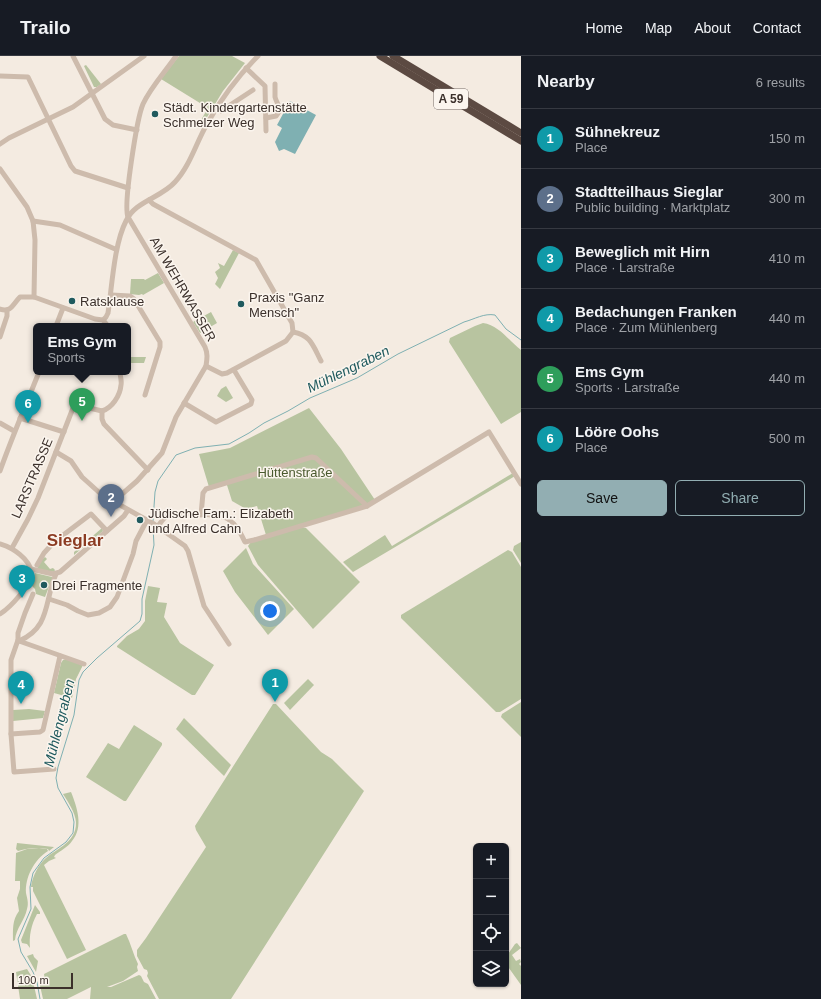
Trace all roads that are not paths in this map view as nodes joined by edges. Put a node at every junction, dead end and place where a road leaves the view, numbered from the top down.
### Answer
1 (73, 56) edge
2 (144, 56) edge
3 (176, 56) edge
4 (258, 56) edge
5 (380, 56) edge
6 (393, 56) edge
7 (246, 68) junction
8 (0, 76) edge
9 (275, 84) dead end
10 (253, 90) dead end
11 (93, 94) junction
12 (216, 109) junction
13 (266, 118) junction
14 (49, 119) junction
15 (137, 130) junction
16 (266, 131) dead end
17 (521, 133) edge
18 (521, 141) edge
19 (0, 144) edge
20 (0, 169) edge
21 (128, 188) junction
22 (149, 200) junction
23 (128, 217) junction
24 (33, 221) junction
25 (115, 249) dead end
26 (111, 295) junction
27 (34, 297) junction
28 (63, 308) junction
29 (0, 309) edge
30 (6, 310) junction
31 (103, 320) junction
32 (57, 323) edge
33 (106, 323) edge
34 (293, 332) junction
35 (0, 337) edge
36 (322, 361) dead end
37 (206, 366) junction
38 (234, 370) junction
39 (38, 375) edge
40 (120, 375) edge
41 (145, 395) dead end
42 (184, 403) junction
43 (102, 411) junction
44 (20, 418) junction
45 (0, 423) edge
46 (14, 431) junction
47 (64, 432) junction
48 (56, 452) junction
49 (0, 470) edge
50 (148, 470) junction
51 (521, 484) edge
52 (113, 502) junction
53 (367, 506) junction
54 (128, 510) junction
55 (201, 515) junction
56 (152, 523) junction
57 (107, 531) junction
58 (0, 544) edge
59 (12, 548) junction
60 (37, 565) dead end
61 (31, 569) junction
62 (56, 574) junction
63 (33, 594) dead end
64 (49, 599) junction
65 (0, 614) edge
66 (19, 640) junction
67 (229, 644) dead end
68 (60, 656) junction
69 (84, 664) dead end
70 (11, 734) junction
71 (54, 769) dead end

1 - 11 street
2 - 11 street
3 - 15 street
4 - 7 street
5 - 18 highway, A 59
6 - 17 highway, A 59
7 - 12 street
7 - 13 street
8 - 14 street
9 - 13 street
10 - 12 street
11 - 14 street
11 - 15 street
12 - 22 street
13 - 16 street
14 - 19 street
14 - 21 street
15 - 21 street
20 - 24 street
21 - 23 street
22 - 23 street
22 - 34 street
23 - 26 street
23 - 37 street, AM WEHRWASSER
24 - 25 street
24 - 27 street
26 - 31 street
26 - 41 street
27 - 28 street
27 - 30 street
28 - 31 street
28 - 32 street
29 - 30 street
30 - 35 street
31 - 33 street
34 - 36 street
34 - 38 street
37 - 38 street
37 - 42 street
38 - 42 street
39 - 44 street
40 - 43 street
42 - 50 street
43 - 47 street, LARSTRASSE
43 - 50 street
44 - 46 street
44 - 47 street
45 - 46 street
46 - 49 street
47 - 48 street, LARSTRASSE
48 - 52 street
48 - 59 street, LARSTRASSE
50 - 52 street
51 - 53 street
52 - 54 street
53 - 55 street
53 - 55 street
54 - 56 street
54 - 57 street
55 - 56 street
56 - 64 street
56 - 67 street
57 - 60 street
57 - 62 street
58 - 59 street
59 - 61 street
61 - 62 street
61 - 65 street
62 - 64 street
63 - 66 street
64 - 66 street
66 - 68 street
66 - 70 street
68 - 69 street
68 - 70 street
70 - 71 street

